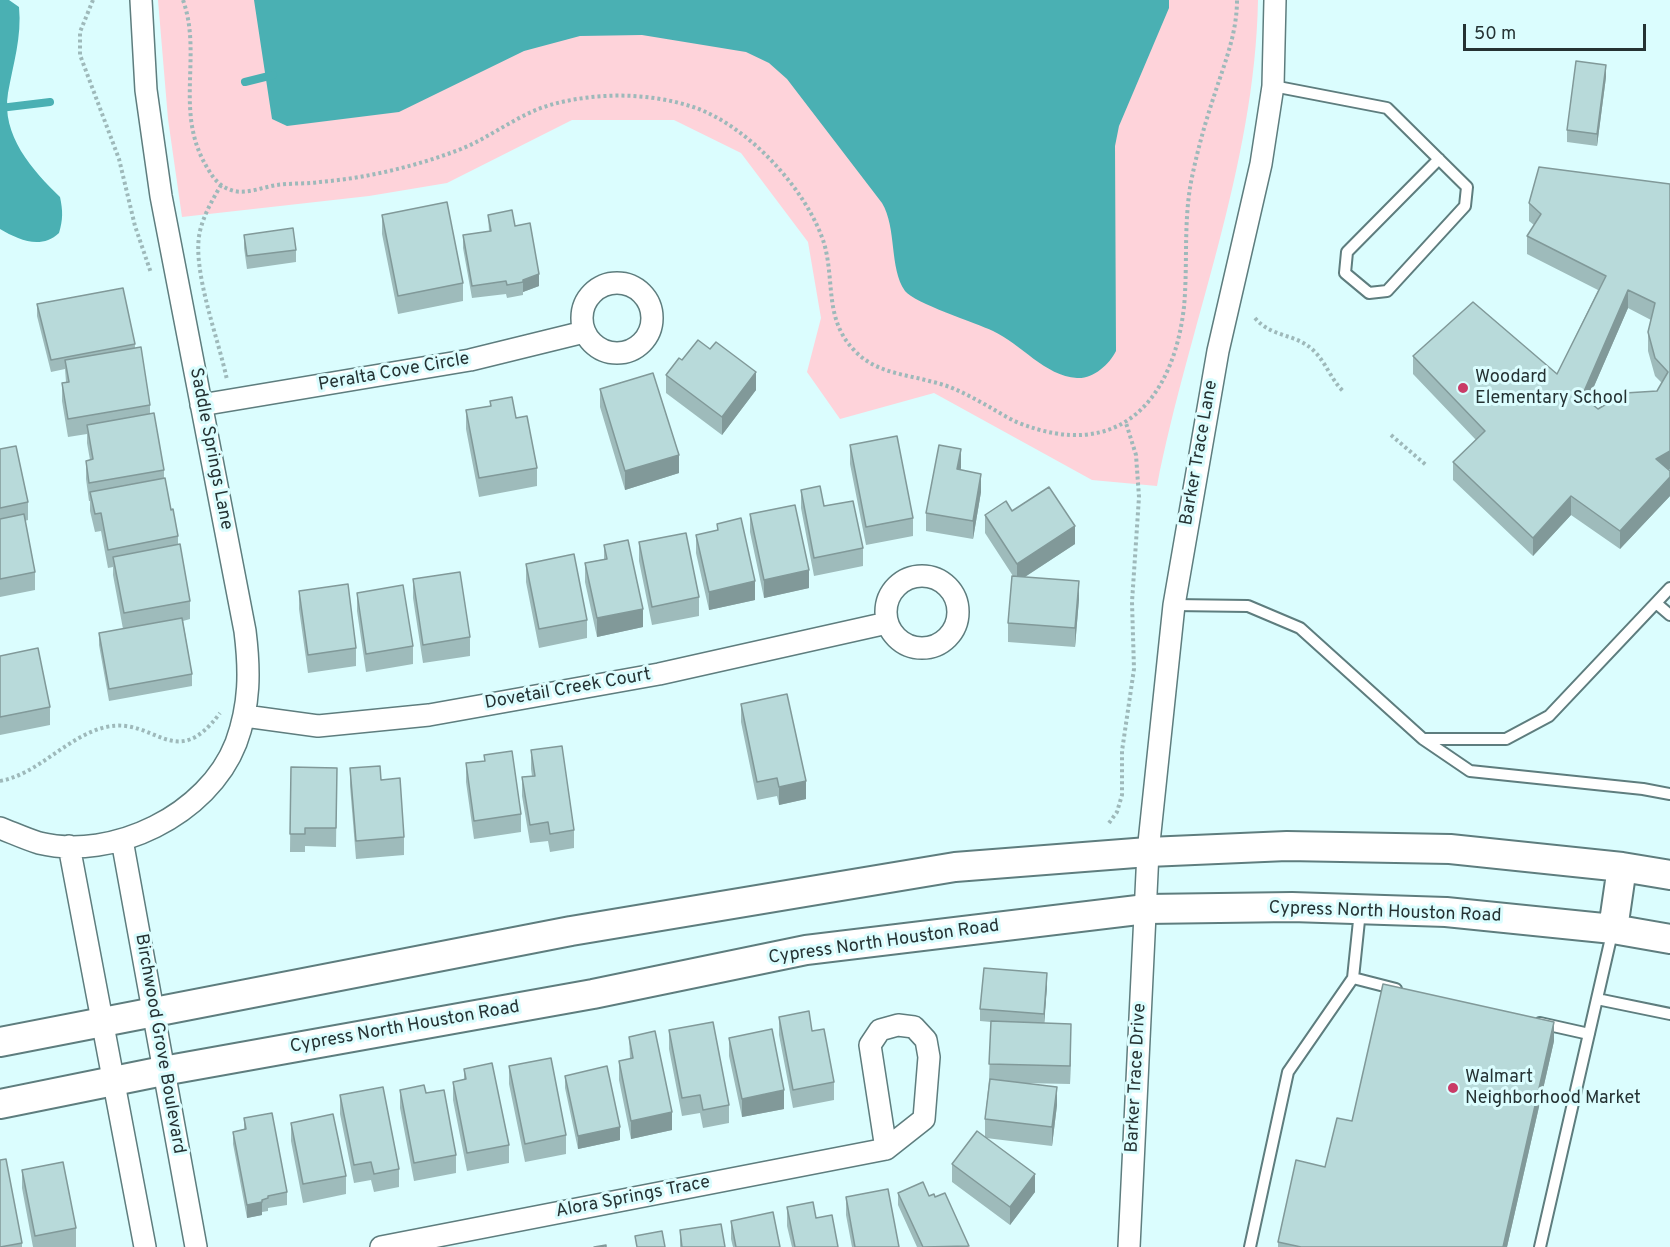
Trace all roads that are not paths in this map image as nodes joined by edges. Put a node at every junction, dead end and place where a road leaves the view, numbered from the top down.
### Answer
1 (141, 0) edge
2 (1275, 0) edge
3 (1273, 86) junction
4 (1439, 159) junction
5 (584, 332) dead end
6 (201, 405) junction
7 (1670, 588) edge
8 (1656, 603) junction
9 (1174, 605) junction
10 (1670, 615) edge
11 (887, 623) dead end
12 (245, 716) junction
13 (1423, 739) junction
14 (1670, 794) edge
15 (0, 828) edge
16 (122, 840) junction
17 (69, 846) junction
18 (1148, 852) junction
19 (1622, 867) junction
20 (1670, 875) edge
21 (1360, 908) junction
22 (1146, 909) junction
23 (1613, 929) junction
24 (1670, 939) edge
25 (1353, 978) junction
26 (1409, 992) edge
27 (1597, 999) junction
28 (153, 1013) junction
29 (1670, 1014) edge
30 (1533, 1021) edge
31 (103, 1022) junction
32 (1589, 1034) junction
33 (0, 1042) edge
34 (163, 1071) junction
35 (114, 1081) junction
36 (0, 1104) edge
37 (886, 1149) junction
38 (145, 1247) edge
39 (196, 1247) edge
40 (381, 1247) edge
41 (1129, 1247) edge
42 (1250, 1247) edge
43 (1540, 1247) edge

1 - 6 street, Saddle Springs Lane
2 - 3 street, Barker Trace Lane
3 - 4 lane
3 - 9 street, Barker Trace Lane
4 - 4 lane
5 - 6 street, Peralta Cove Circle
6 - 12 street, Saddle Springs Lane
7 - 8 lane
8 - 10 lane
8 - 13 lane
9 - 13 lane
9 - 18 street, Barker Trace Lane
11 - 12 street, Dovetail Creek Court
12 - 16 street, Saddle Springs Lane
13 - 14 lane
15 - 17 street, Saddle Springs Lane
16 - 17 street, Saddle Springs Lane
16 - 28 street, Birchwood Grove Boulevard
17 - 31 street
18 - 19 main road
18 - 22 street, Barker Trace Lane
18 - 28 main road
19 - 20 main road
19 - 23 main road
21 - 22 main road, Cypress North Houston Road
21 - 23 main road, Cypress North Houston Road
21 - 25 lane
22 - 34 main road, Cypress North Houston Road
22 - 41 street, Barker Trace Drive
23 - 24 main road, Cypress North Houston Road
23 - 27 lane
25 - 26 lane
25 - 42 lane
27 - 29 lane
27 - 32 lane
28 - 31 main road
28 - 34 street, Birchwood Grove Boulevard
30 - 32 lane
31 - 33 main road
31 - 35 street
32 - 43 lane
34 - 35 main road, Cypress North Houston Road
34 - 39 street, Birchwood Grove Boulevard
35 - 36 main road, Cypress North Houston Road
35 - 38 street
37 - 37 street, Alora Springs Trace
37 - 40 street, Alora Springs Trace

